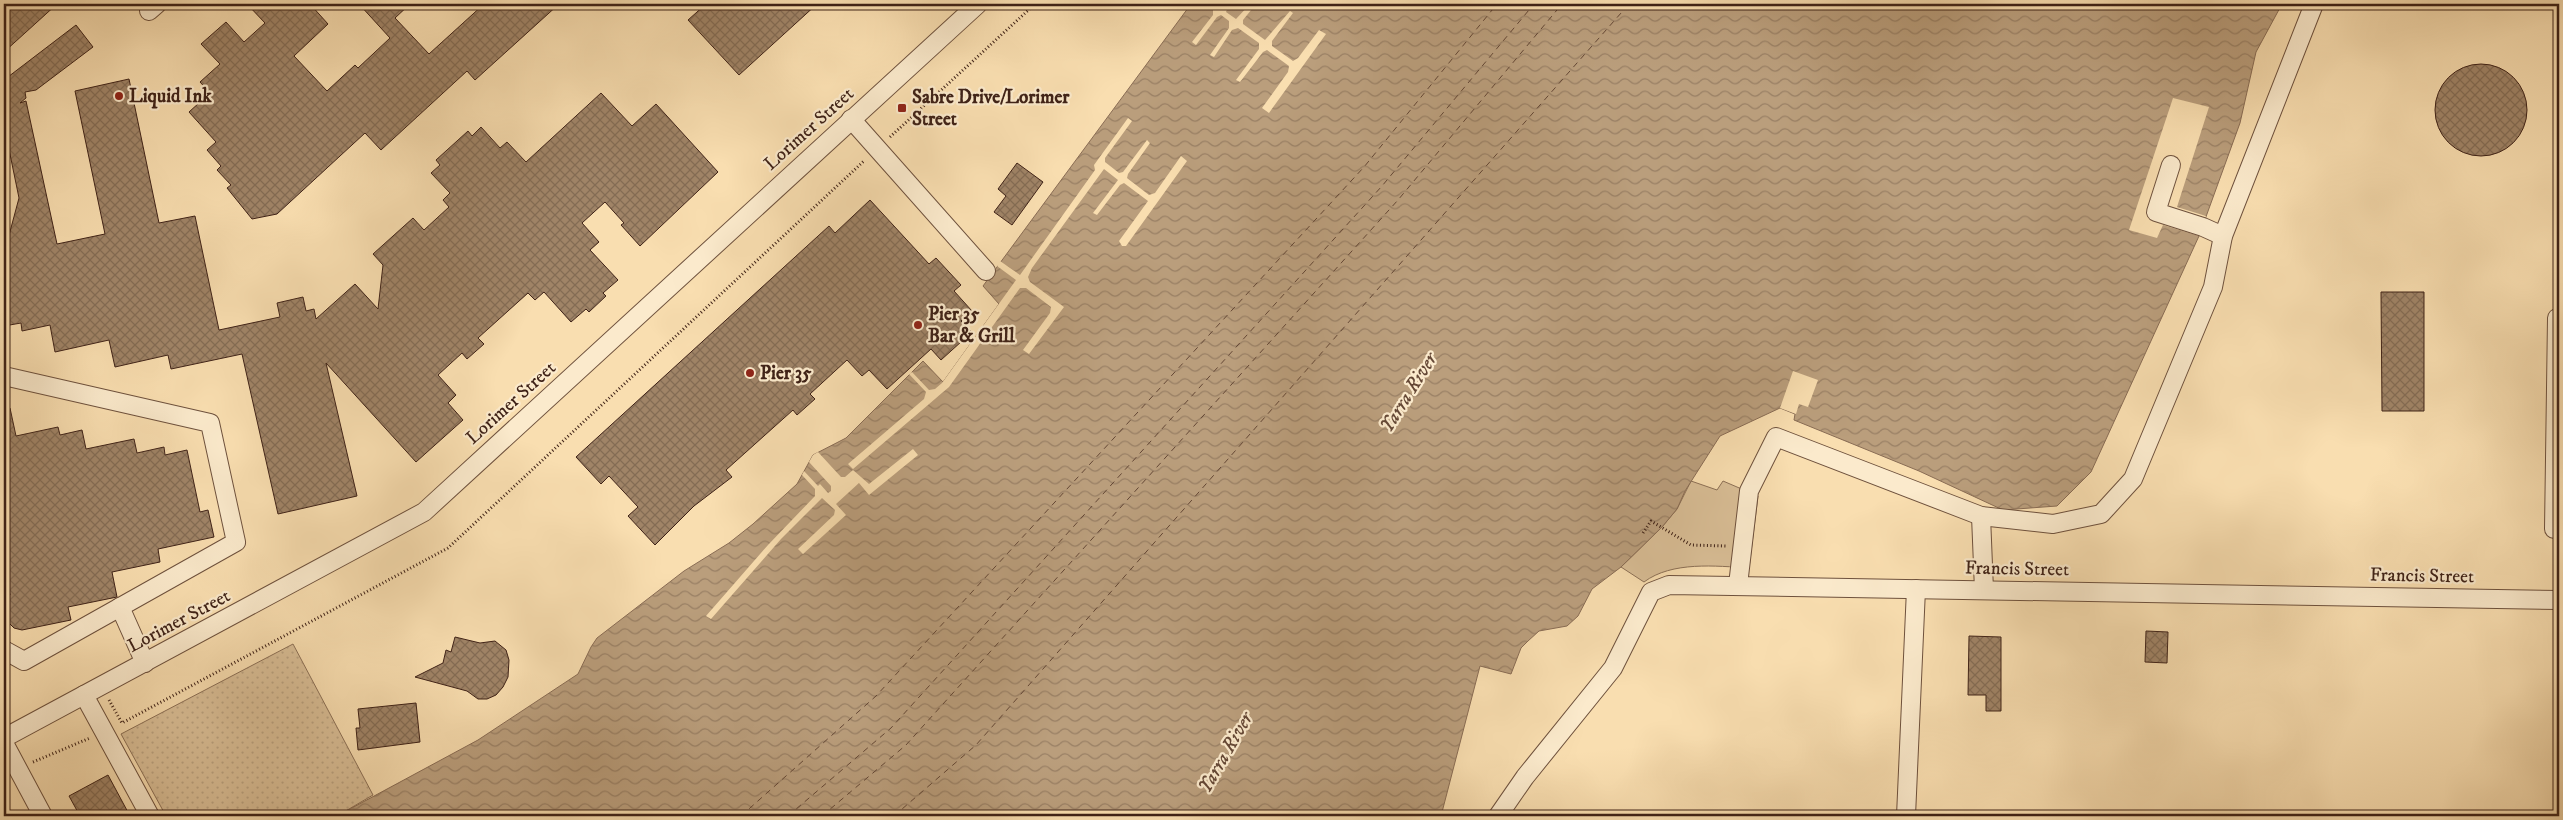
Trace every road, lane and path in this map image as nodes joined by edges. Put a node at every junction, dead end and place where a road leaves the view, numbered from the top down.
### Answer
1 (978, 4) edge
2 (1035, 4) edge
3 (2314, 4) edge
4 (851, 119) junction
5 (876, 149) junction
6 (2171, 165) dead end
7 (2223, 236) junction
8 (986, 271) dead end
9 (2559, 318) edge
10 (4, 376) edge
11 (1981, 516) junction
12 (2554, 529) dead end
13 (1643, 533) dead end
14 (1733, 547) dead end
15 (1738, 586) junction
16 (1916, 589) junction
17 (1984, 590) junction
18 (2559, 600) edge
19 (120, 607) junction
20 (4, 650) edge
21 (145, 662) junction
22 (102, 686) junction
23 (84, 695) junction
24 (121, 722) junction
25 (104, 731) junction
26 (4, 738) edge
27 (4, 743) edge
28 (18, 769) junction
29 (43, 816) edge
30 (150, 816) edge
31 (1498, 816) edge
32 (1906, 816) edge

1 - 4 street, Lorimer Street
2 - 5 path
3 - 7 street
4 - 5 street
4 - 21 street, Lorimer Street
5 - 8 street
5 - 24 path
6 - 7 street
7 - 11 street
9 - 12 street
10 - 19 street
11 - 15 street
11 - 17 street
13 - 14 path
15 - 16 street, Francis Street
15 - 31 street, Francis Street
16 - 17 street, Francis Street
16 - 32 street
17 - 18 street, Francis Street
19 - 20 street
19 - 21 street
21 - 22 street, Lorimer Street
22 - 23 street, Lorimer Street
22 - 24 path
23 - 25 street
23 - 26 street, Lorimer Street
24 - 25 path
25 - 28 path
25 - 30 street
27 - 28 street
28 - 29 street

